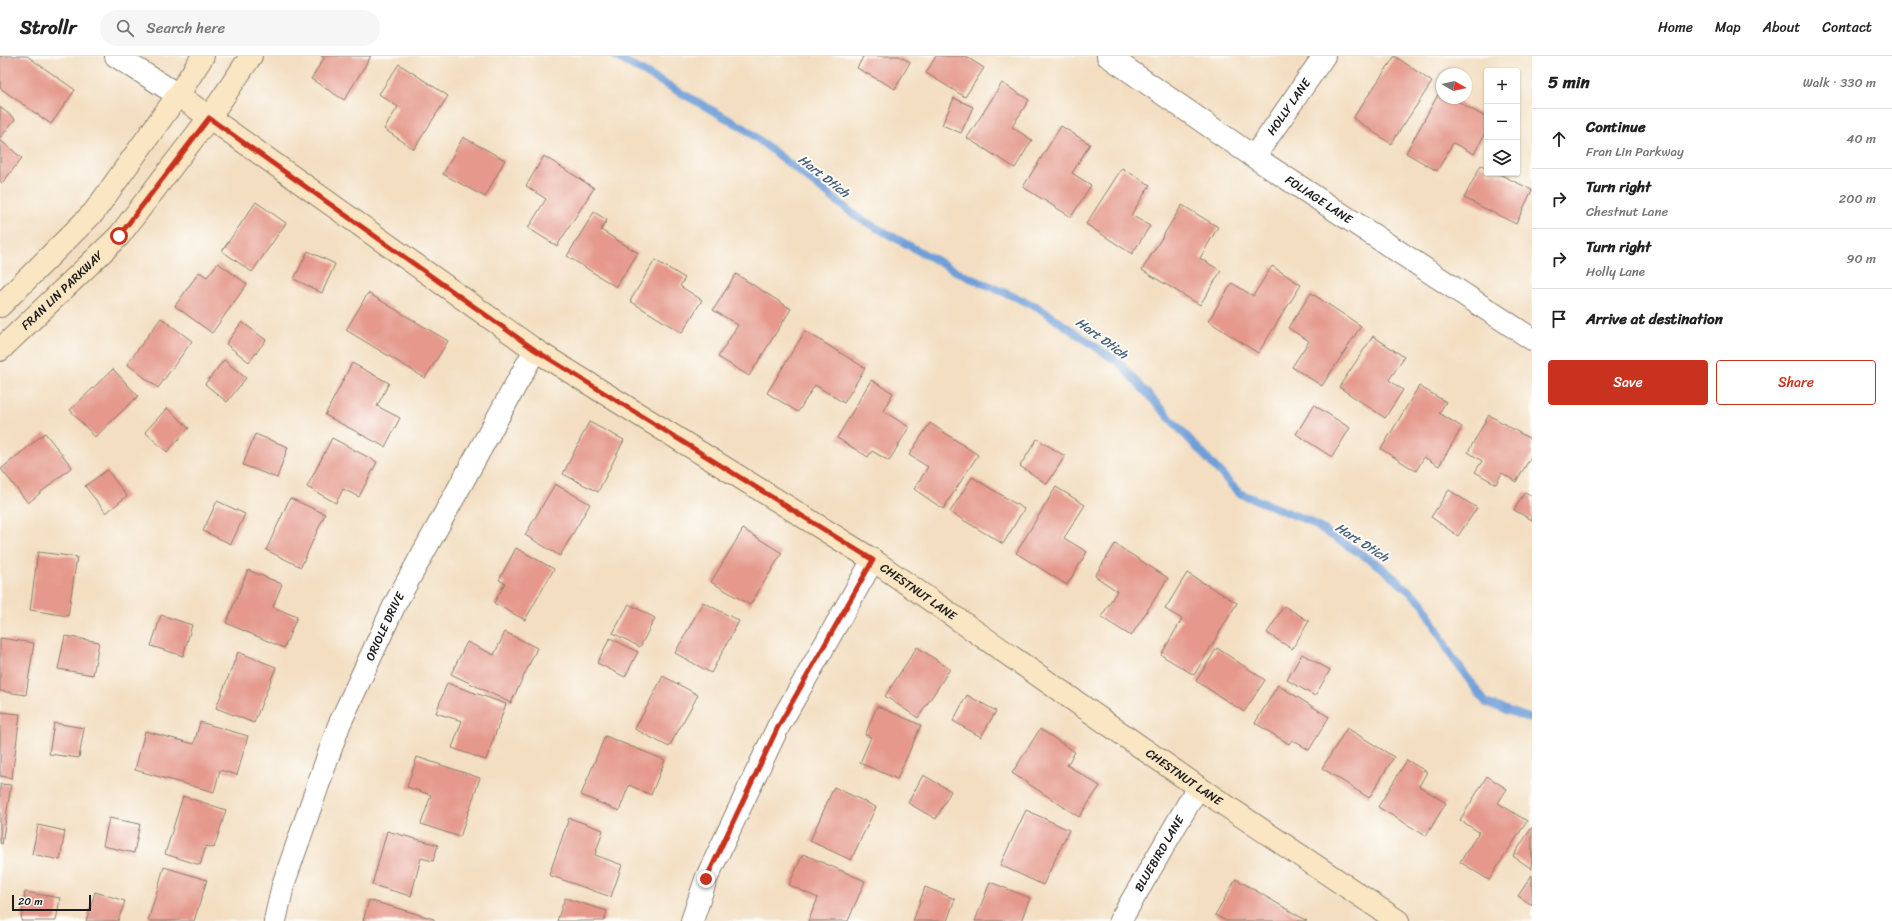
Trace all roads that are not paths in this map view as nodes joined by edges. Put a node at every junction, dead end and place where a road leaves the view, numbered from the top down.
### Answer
1 (116, 56) edge
2 (204, 56) edge
3 (251, 56) edge
4 (1108, 56) edge
5 (1324, 56) edge
6 (178, 95) junction
7 (209, 118) junction
8 (1254, 157) junction
9 (0, 306) edge
10 (1532, 339) edge
11 (0, 350) edge
12 (535, 350) junction
13 (873, 560) junction
14 (1198, 787) junction
15 (275, 921) edge
16 (692, 921) edge
17 (1120, 921) edge
18 (1398, 921) edge

1 - 6 street, CHESTNUT LANE
2 - 6 street
3 - 7 street, FRAN LIN PARKWAY
4 - 8 street, FOLIAGE LANE
5 - 8 street, HOLLY LANE
6 - 7 street, CHESTNUT LANE
6 - 9 street
7 - 11 street, FRAN LIN PARKWAY
7 - 12 street, CHESTNUT LANE
8 - 10 street, FOLIAGE LANE
12 - 13 street, CHESTNUT LANE
12 - 15 street, ORIOLE DRIVE
13 - 14 street, CHESTNUT LANE
13 - 16 street
14 - 17 street, BLUEBIRD LANE
14 - 18 street, CHESTNUT LANE

